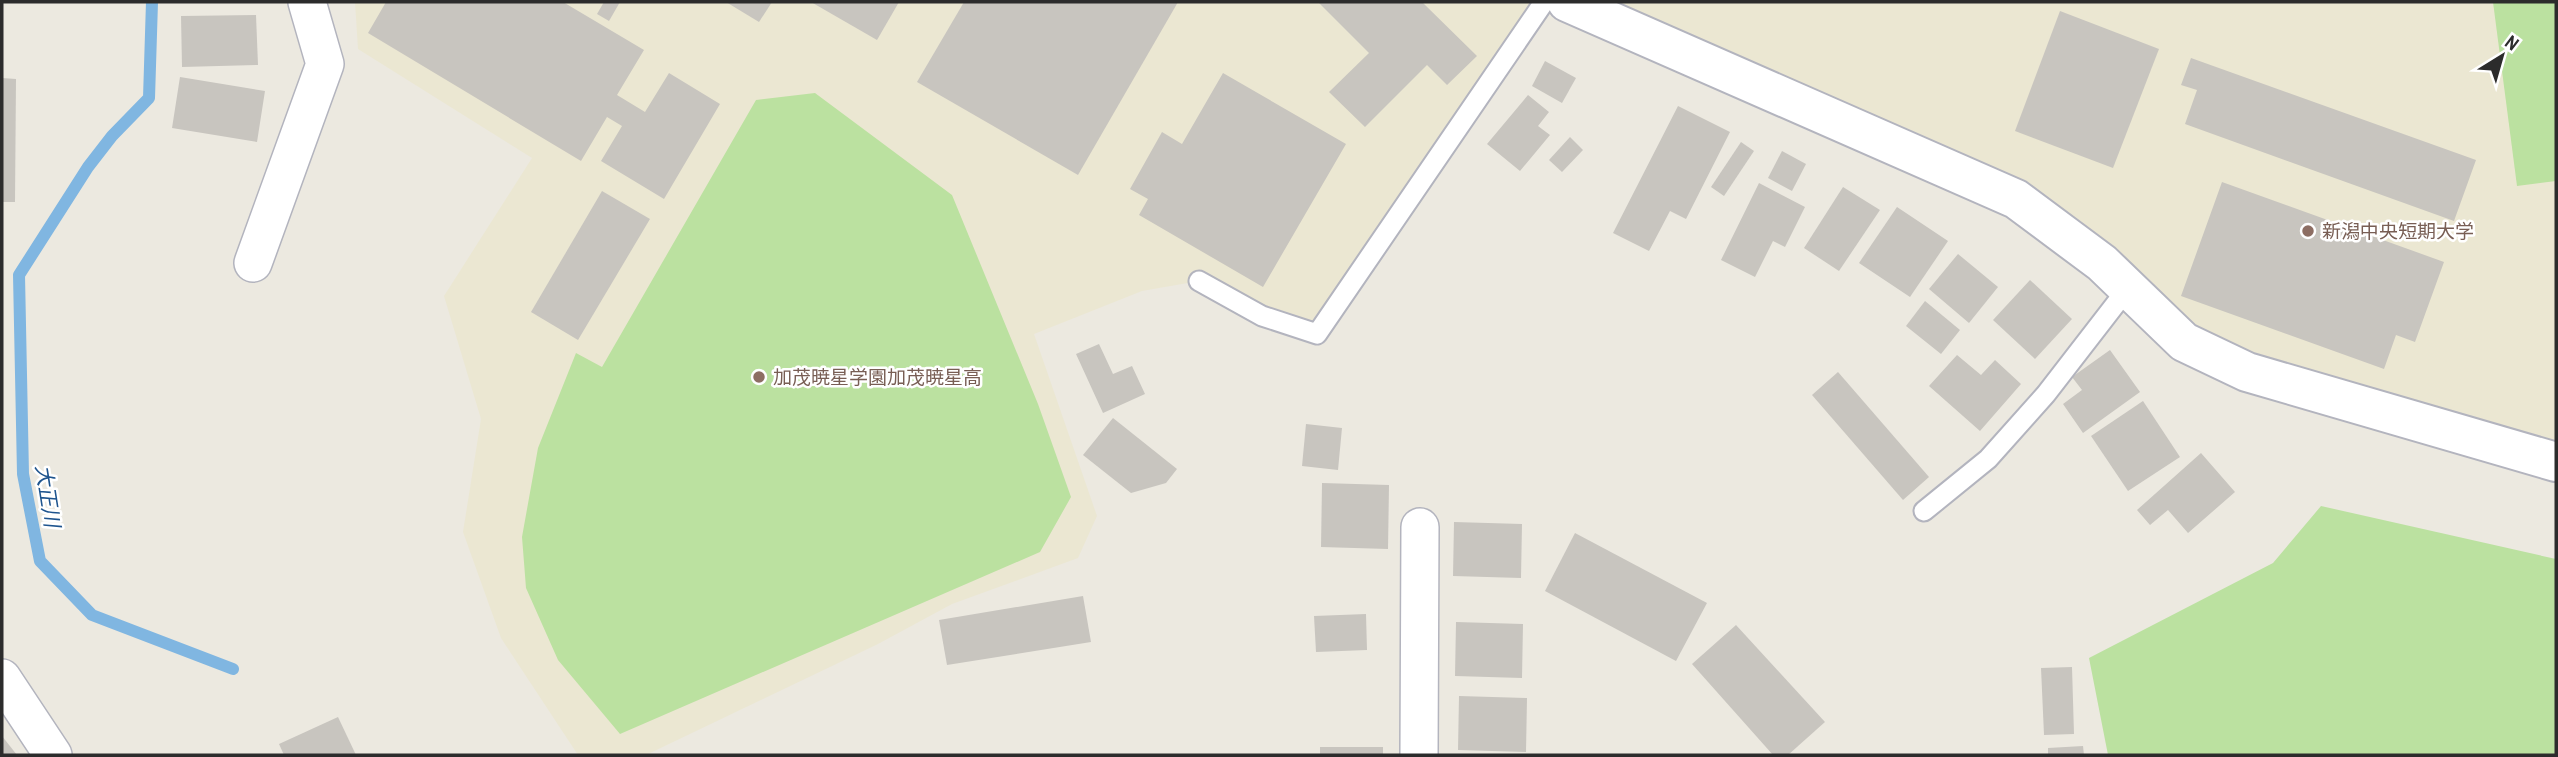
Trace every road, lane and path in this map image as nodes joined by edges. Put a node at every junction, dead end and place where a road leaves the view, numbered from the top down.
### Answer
1 (307, 2) edge
2 (1544, 2) edge
3 (1567, 2) edge
4 (253, 263) dead end
5 (1199, 281) dead end
6 (2129, 288) junction
7 (2556, 463) edge
8 (1924, 511) dead end
9 (1420, 527) dead end
10 (2, 678) edge
11 (53, 755) edge
12 (1419, 755) edge

1 - 4 street
2 - 5 lane
3 - 6 street
6 - 7 street
6 - 8 lane
9 - 12 street
10 - 11 street

